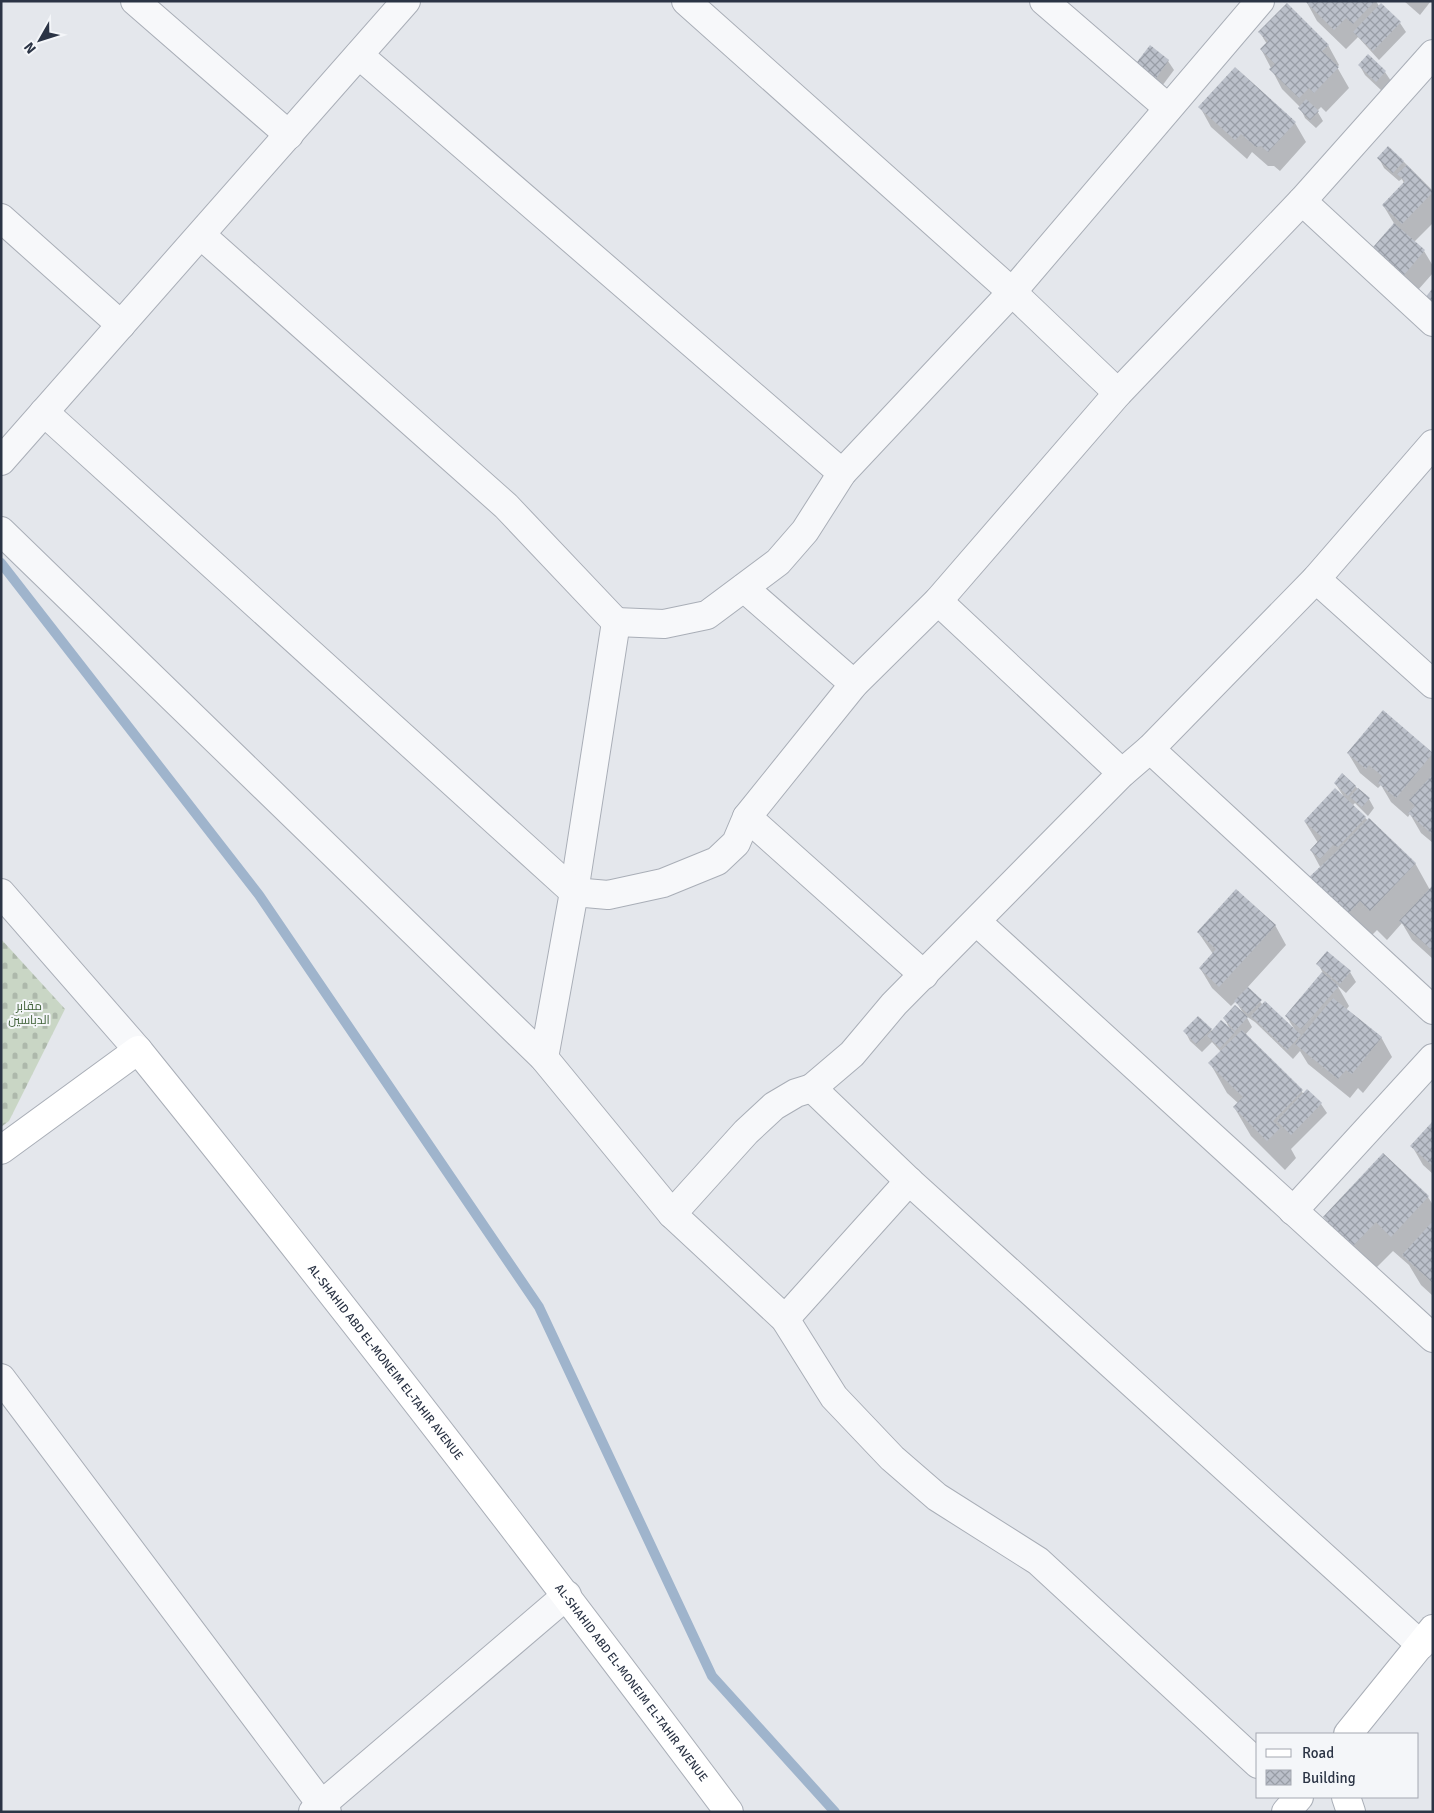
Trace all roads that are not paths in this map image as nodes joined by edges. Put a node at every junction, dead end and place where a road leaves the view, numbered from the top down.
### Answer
1 (135, 1) edge
2 (406, 1) edge
3 (686, 1) edge
4 (1044, 1) edge
5 (1260, 1) edge
6 (1433, 54) edge
7 (359, 55) junction
8 (1168, 108) junction
9 (289, 135) junction
10 (1302, 201) junction
11 (1, 218) edge
12 (200, 235) junction
13 (1012, 292) junction
14 (1433, 322) edge
15 (121, 324) junction
16 (1118, 393) junction
17 (44, 412) junction
18 (1433, 444) edge
19 (1, 461) edge
20 (842, 474) junction
21 (1, 530) edge
22 (1316, 580) junction
23 (744, 588) junction
24 (938, 601) junction
25 (616, 622) junction
26 (854, 684) junction
27 (1433, 684) edge
28 (1150, 749) junction
29 (1122, 774) junction
30 (747, 817) junction
31 (574, 892) junction
32 (1, 893) edge
33 (977, 922) junction
34 (924, 975) junction
35 (1433, 1010) edge
36 (138, 1050) junction
37 (544, 1058) junction
38 (1433, 1058) edge
39 (812, 1088) junction
40 (1, 1150) edge
41 (909, 1181) junction
42 (1293, 1211) junction
43 (672, 1214) junction
44 (785, 1319) junction
45 (1433, 1338) edge
46 (1, 1378) edge
47 (567, 1595) junction
48 (1427, 1637) edge
49 (1349, 1733) edge
50 (1256, 1762) edge
51 (1346, 1798) edge
52 (320, 1810) edge
53 (729, 1812) edge
54 (1352, 1812) edge

1 - 9 street
2 - 7 street
3 - 13 street
4 - 8 street
5 - 8 street
6 - 10 street
7 - 9 street
7 - 20 street
8 - 13 street
9 - 12 street
10 - 14 street
10 - 16 street
11 - 15 street
12 - 15 street
12 - 25 street
13 - 16 street
13 - 20 street
15 - 17 street
16 - 24 street
17 - 19 street
17 - 31 street
18 - 22 street
20 - 23 street
21 - 37 street
22 - 27 street
22 - 28 street
23 - 25 street
23 - 26 street
24 - 26 street
24 - 29 street
25 - 31 street
26 - 30 street
28 - 29 street
28 - 35 street
29 - 33 street
30 - 31 street
30 - 34 street
31 - 37 street
32 - 36 street
33 - 34 street
33 - 42 street
34 - 39 street
36 - 40 street
36 - 47 street, AL-SHAHID ABD EL-MONEIM EL-TAHIR AVENUE
37 - 43 street
38 - 42 street
39 - 41 street
39 - 43 street
41 - 44 street
41 - 48 street
42 - 45 street
43 - 44 street
44 - 50 street
46 - 52 street
47 - 52 street
47 - 53 street, AL-SHAHID ABD EL-MONEIM EL-TAHIR AVENUE
48 - 49 street
51 - 54 street

